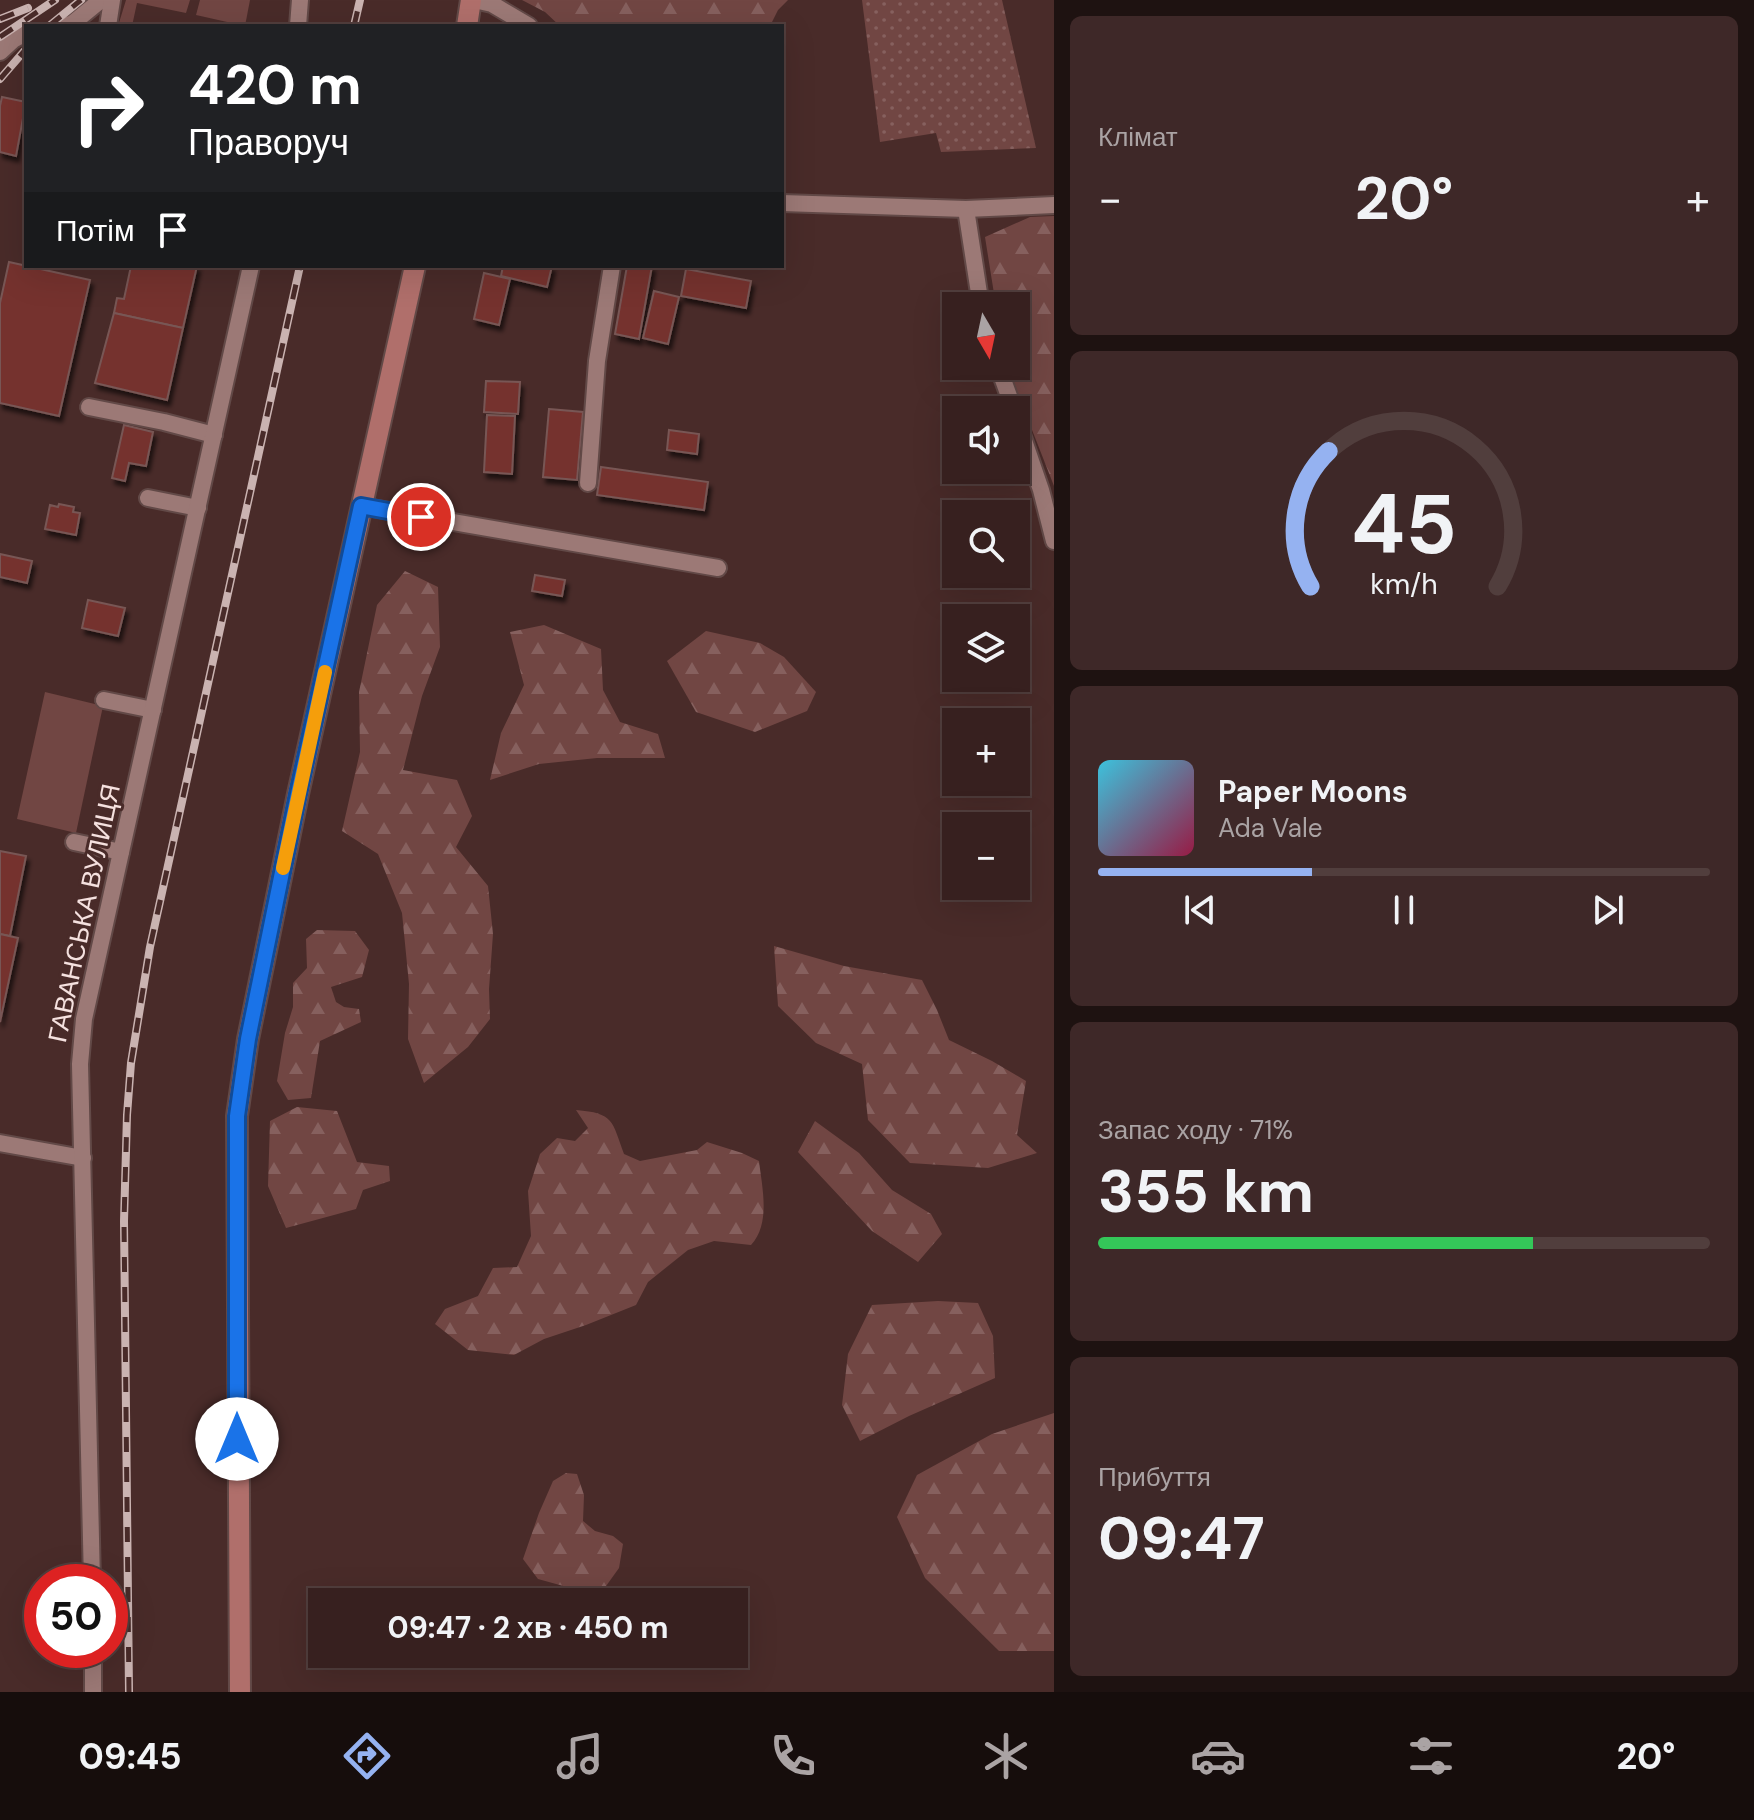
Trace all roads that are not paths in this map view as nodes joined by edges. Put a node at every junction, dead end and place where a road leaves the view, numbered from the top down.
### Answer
1 (101, 0) edge
2 (112, 0) edge
3 (300, 0) edge
4 (472, 0) edge
5 (70, 24) edge
6 (108, 24) edge
7 (298, 24) edge
8 (467, 24) edge
9 (526, 24) edge
10 (24, 34) edge
11 (0, 52) edge
12 (784, 203) edge
13 (1054, 205) edge
14 (966, 209) junction
15 (251, 268) edge
16 (415, 268) edge
17 (612, 268) edge
18 (979, 292) edge
19 (89, 407) dead end
20 (214, 435) junction
21 (1030, 458) edge
22 (588, 483) dead end
23 (148, 498) dead end
24 (361, 506) junction
25 (198, 508) junction
26 (1054, 541) edge
27 (718, 568) dead end
28 (104, 700) dead end
29 (153, 710) junction
30 (74, 842) dead end
31 (121, 852) junction
32 (0, 1143) edge
33 (83, 1158) junction
34 (92, 1564) edge
35 (93, 1668) edge
36 (93, 1692) edge
37 (240, 1692) edge

1 - 5 street
2 - 6 street
3 - 7 street
4 - 8 main road
4 - 9 street
10 - 11 street
12 - 14 street
13 - 14 street
14 - 18 street
15 - 20 street, ГАВАНСЬКА ВУЛИЦЯ
16 - 24 main road
17 - 22 street
19 - 20 street
20 - 25 street, ГАВАНСЬКА ВУЛИЦЯ
21 - 26 street
23 - 25 street
24 - 27 street
24 - 37 main road
25 - 29 street, ГАВАНСЬКА ВУЛИЦЯ
28 - 29 street
29 - 31 street, ГАВАНСЬКА ВУЛИЦЯ
30 - 31 street
31 - 33 street, ГАВАНСЬКА ВУЛИЦЯ
32 - 33 street
33 - 34 street, ГАВАНСЬКА ВУЛИЦЯ
35 - 36 street

